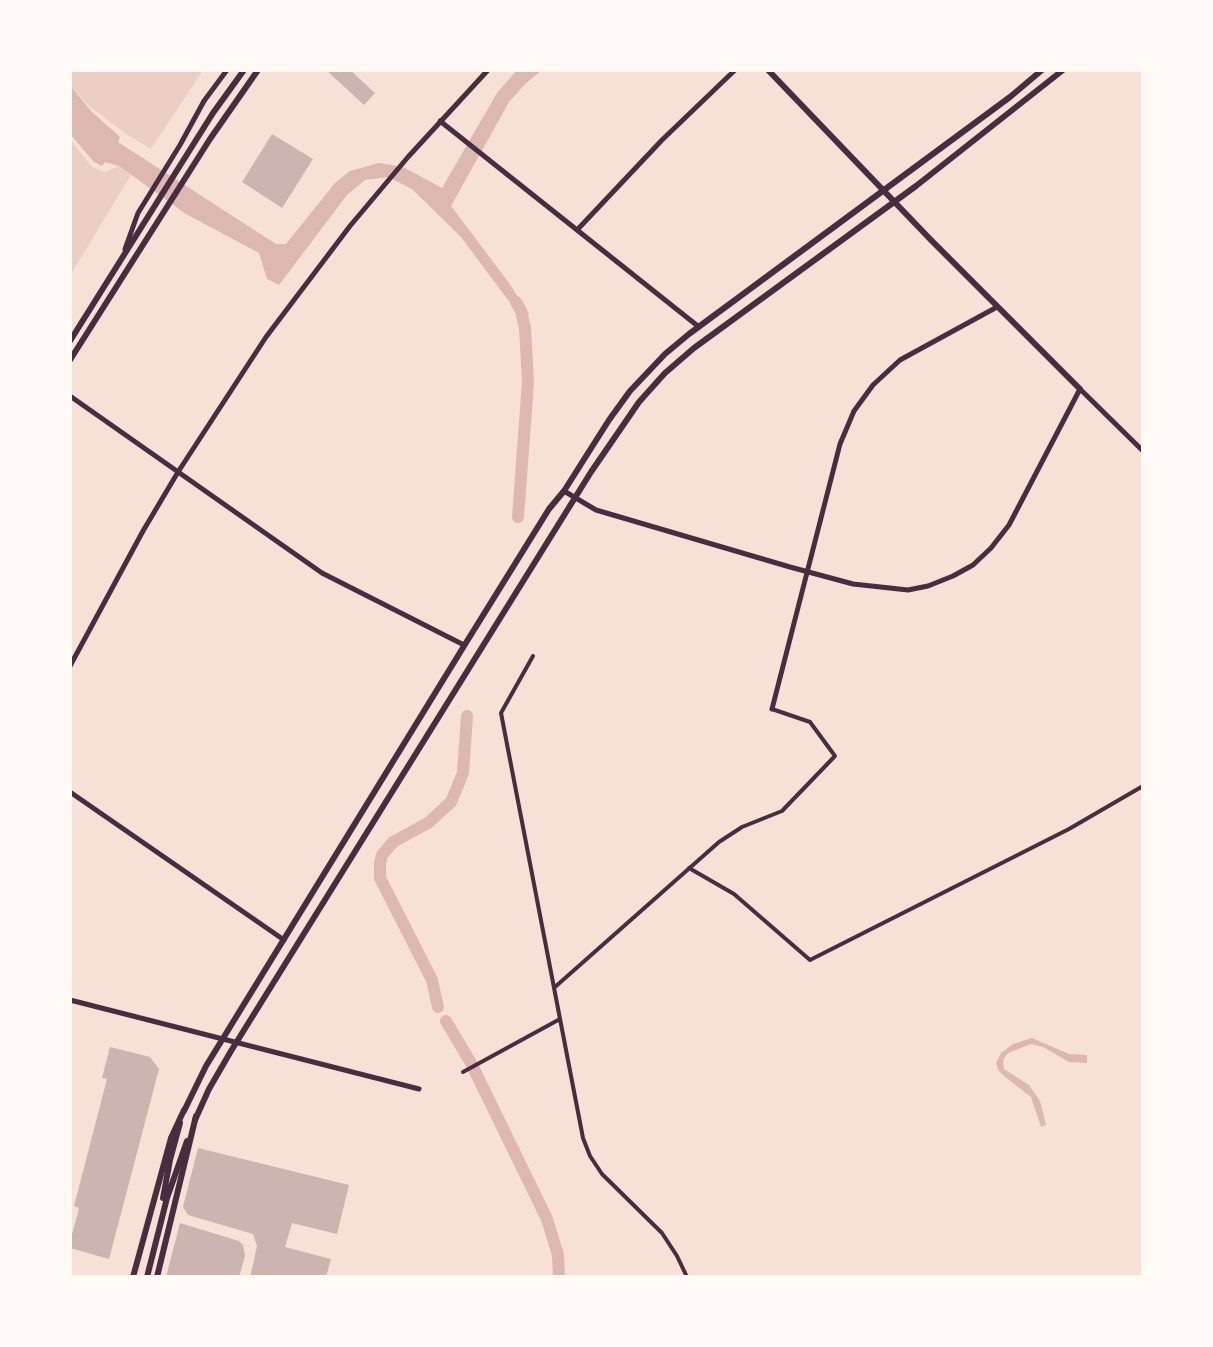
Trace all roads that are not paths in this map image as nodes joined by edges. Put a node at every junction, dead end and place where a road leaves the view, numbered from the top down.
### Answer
1 (226, 70) edge
2 (244, 70) edge
3 (258, 70) edge
4 (488, 70) edge
5 (735, 70) edge
6 (768, 70) edge
7 (1042, 70) edge
8 (1063, 70) edge
9 (440, 121) junction
10 (885, 190) junction
11 (895, 202) junction
12 (578, 229) junction
13 (123, 256) junction
14 (997, 307) junction
15 (699, 326) junction
16 (70, 341) edge
17 (70, 360) edge
18 (1080, 389) junction
19 (70, 396) edge
20 (1143, 451) edge
21 (178, 472) junction
22 (564, 491) junction
23 (576, 498) junction
24 (808, 572) junction
25 (464, 646) junction
26 (533, 656) dead end
27 (70, 666) edge
28 (772, 710) joint
29 (1143, 786) edge
30 (70, 792) edge
31 (689, 868) junction
32 (284, 940) junction
33 (555, 988) junction
34 (70, 1000) edge
35 (561, 1019) junction
36 (224, 1037) junction
37 (238, 1041) junction
38 (463, 1072) dead end
39 (419, 1088) dead end
40 (184, 1110) junction
41 (196, 1116) junction
42 (133, 1277) edge
43 (145, 1277) edge
44 (157, 1277) edge
45 (687, 1277) edge

1 - 13 street
2 - 13 main road
3 - 17 main road
4 - 9 street
5 - 12 street
6 - 10 main road
7 - 10 main road
8 - 11 main road
9 - 12 street
9 - 21 street
10 - 11 main road
10 - 15 main road
11 - 14 main road
11 - 23 main road
12 - 15 street
13 - 16 main road
14 - 18 main road
14 - 24 street
15 - 22 main road
18 - 20 street
18 - 24 street
19 - 21 street
21 - 25 street
21 - 27 street
22 - 23 street
22 - 25 main road
23 - 24 street
23 - 37 main road
24 - 28 street
25 - 32 main road
26 - 33 street
28 - 31 street
29 - 31 street
30 - 32 street
31 - 33 street
32 - 36 main road
33 - 35 street
34 - 36 street
35 - 38 street
35 - 45 street
36 - 37 street
36 - 40 main road
37 - 39 street
37 - 41 main road
40 - 42 main road
40 - 43 main road
41 - 43 main road
41 - 44 main road

